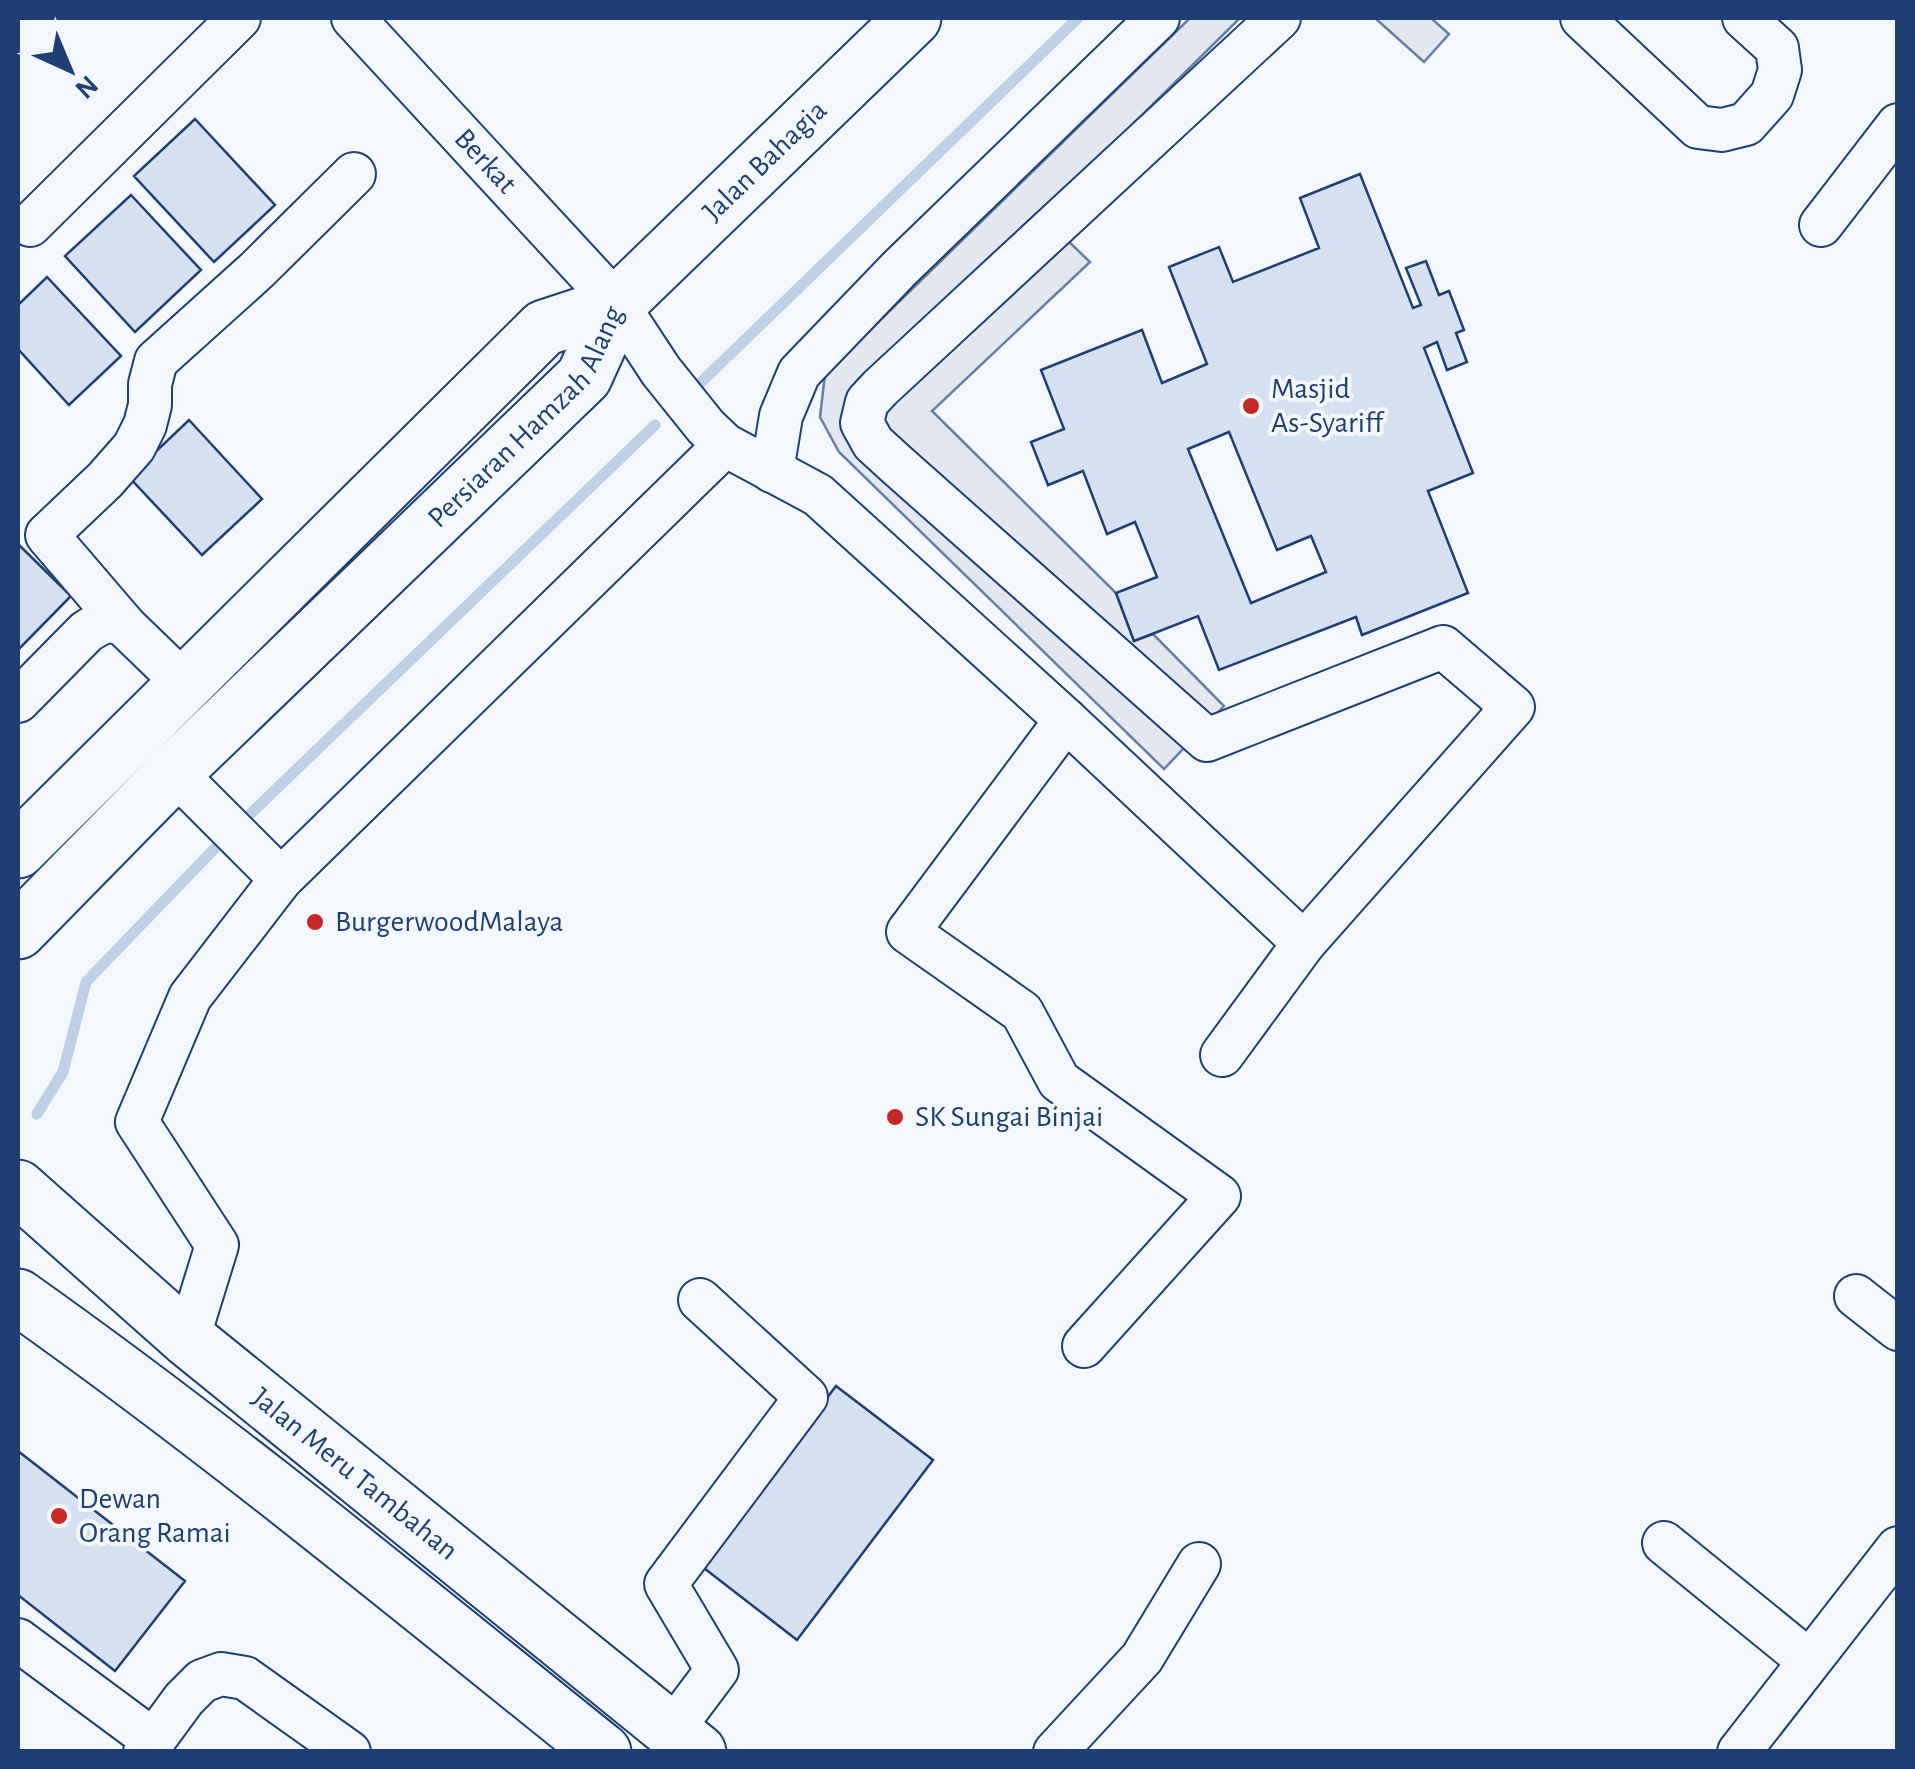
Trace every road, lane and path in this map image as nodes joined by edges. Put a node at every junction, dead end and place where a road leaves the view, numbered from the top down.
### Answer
1 (239, 18) edge
2 (353, 18) edge
3 (912, 18) edge
4 (1158, 18) edge
5 (1279, 18) edge
6 (1582, 18) edge
7 (1744, 18) edge
8 (1898, 125) edge
9 (354, 174) dead end
10 (30, 225) dead end
11 (1821, 225) dead end
12 (616, 304) junction
13 (716, 436) junction
14 (772, 471) junction
15 (125, 626) junction
16 (186, 685) junction
17 (18, 701) edge
18 (1066, 720) junction
19 (174, 772) junction
20 (18, 850) edge
21 (274, 873) junction
22 (18, 931) edge
23 (1304, 943) junction
24 (1222, 1055) dead end
25 (34, 1202) edge
26 (18, 1296) edge
27 (1856, 1296) dead end
28 (700, 1300) dead end
29 (1898, 1328) edge
30 (188, 1339) junction
31 (1084, 1346) dead end
32 (1664, 1543) dead end
33 (1898, 1548) edge
34 (1199, 1564) dead end
35 (18, 1640) edge
36 (1809, 1661) junction
37 (685, 1741) edge
38 (149, 1746) edge
39 (349, 1752) edge
40 (603, 1752) edge
41 (1055, 1752) edge
42 (1739, 1752) edge

1 - 10 street
2 - 12 street, Berkat
3 - 12 main road, Jalan Bahagia
4 - 14 street
5 - 23 street
6 - 7 street
8 - 11 street
9 - 15 street
12 - 13 street, Berkat
12 - 16 main road, Persiaran Hamzah Alang
12 - 19 main road, Persiaran Hamzah Alang
13 - 14 street
13 - 21 street
14 - 18 street
15 - 16 street
15 - 17 street
16 - 20 main road, Persiaran Hamzah Alang
18 - 23 street
18 - 31 street
19 - 21 street
19 - 22 main road, Persiaran Hamzah Alang
21 - 30 street
23 - 24 street
25 - 30 main road, Jalan Meru Tambahan
26 - 40 main road, Jalan Meru Tambahan
27 - 29 street
28 - 37 street
30 - 37 main road, Jalan Meru Tambahan
32 - 36 street
33 - 36 street
34 - 41 street
35 - 38 street
36 - 42 street
38 - 39 street

